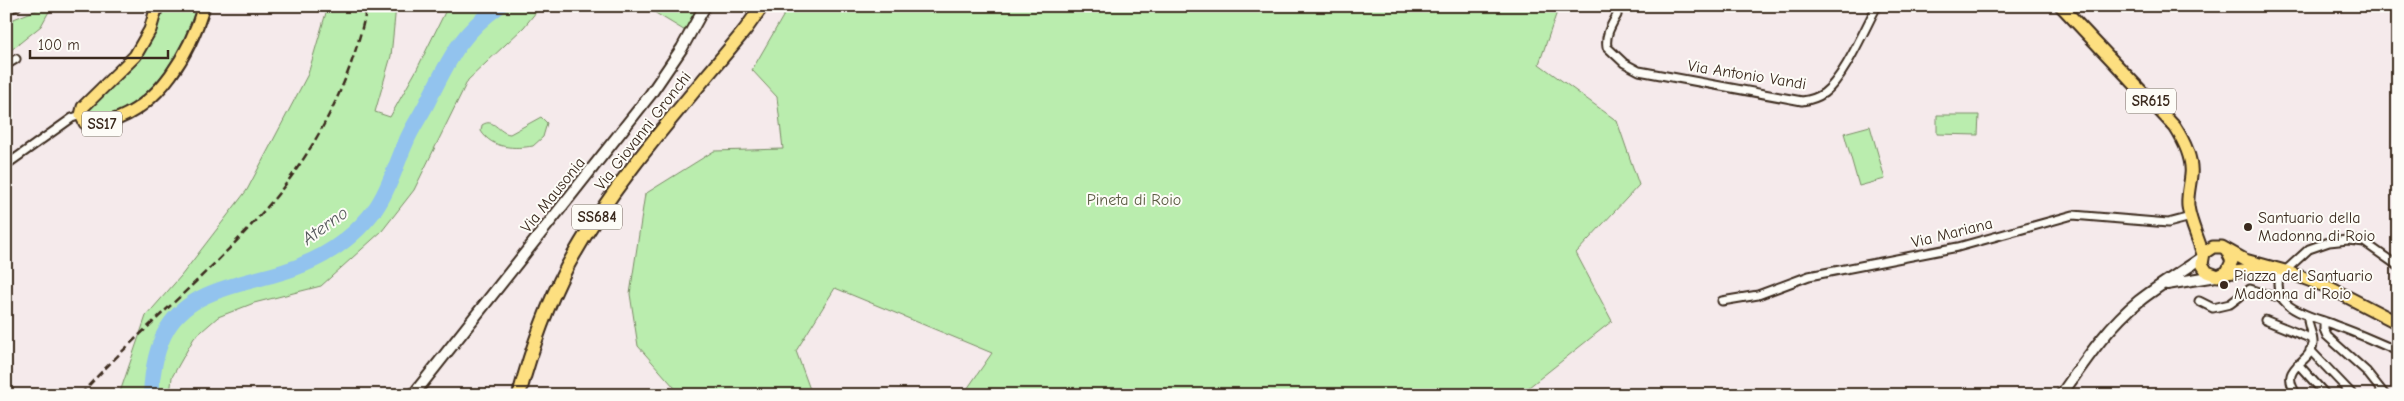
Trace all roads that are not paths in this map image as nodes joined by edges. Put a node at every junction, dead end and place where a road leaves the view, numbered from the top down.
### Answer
1 (17, 6) edge
2 (157, 6) edge
3 (204, 6) edge
4 (705, 6) edge
5 (762, 6) edge
6 (1877, 6) edge
7 (2061, 6) edge
8 (6, 10) edge
9 (1617, 15) dead end
10 (16, 59) dead end
11 (6, 64) edge
12 (81, 115) junction
13 (6, 165) edge
14 (2192, 220) junction
15 (2225, 249) junction
16 (2203, 256) junction
17 (2398, 266) edge
18 (2280, 269) junction
19 (2221, 275) junction
20 (2155, 290) junction
21 (2281, 295) junction
22 (1722, 301) dead end
23 (2199, 301) dead end
24 (2308, 317) junction
25 (2265, 320) dead end
26 (2324, 321) junction
27 (2398, 323) edge
28 (2312, 339) junction
29 (2310, 350) junction
30 (2398, 352) edge
31 (2298, 364) junction
32 (413, 395) edge
33 (518, 395) edge
34 (2061, 395) edge
35 (2297, 395) edge
36 (2326, 395) edge
37 (2353, 395) edge
38 (2385, 395) edge

1 - 8 street
2 - 12 main road, SS17
3 - 12 main road, SS17
4 - 32 main road, Via Mausonia
5 - 33 highway, Via Giovanni Gronchi / SS684
6 - 9 street, Via Antonio Vandi
7 - 14 main road, SR615
10 - 11 street
12 - 13 street
14 - 15 main road
14 - 16 main road, SR615
14 - 22 street, Via Mariana
15 - 16 main road
15 - 18 main road
15 - 19 main road
16 - 19 main road, SR615
16 - 20 main road
17 - 18 street
18 - 19 main road
18 - 21 street
18 - 27 main road
19 - 20 main road
20 - 34 main road
21 - 23 street
21 - 24 street
24 - 26 street
24 - 28 street
25 - 28 street
26 - 30 street
26 - 38 street
28 - 29 street
29 - 31 street
29 - 37 street
31 - 35 street
31 - 36 street

